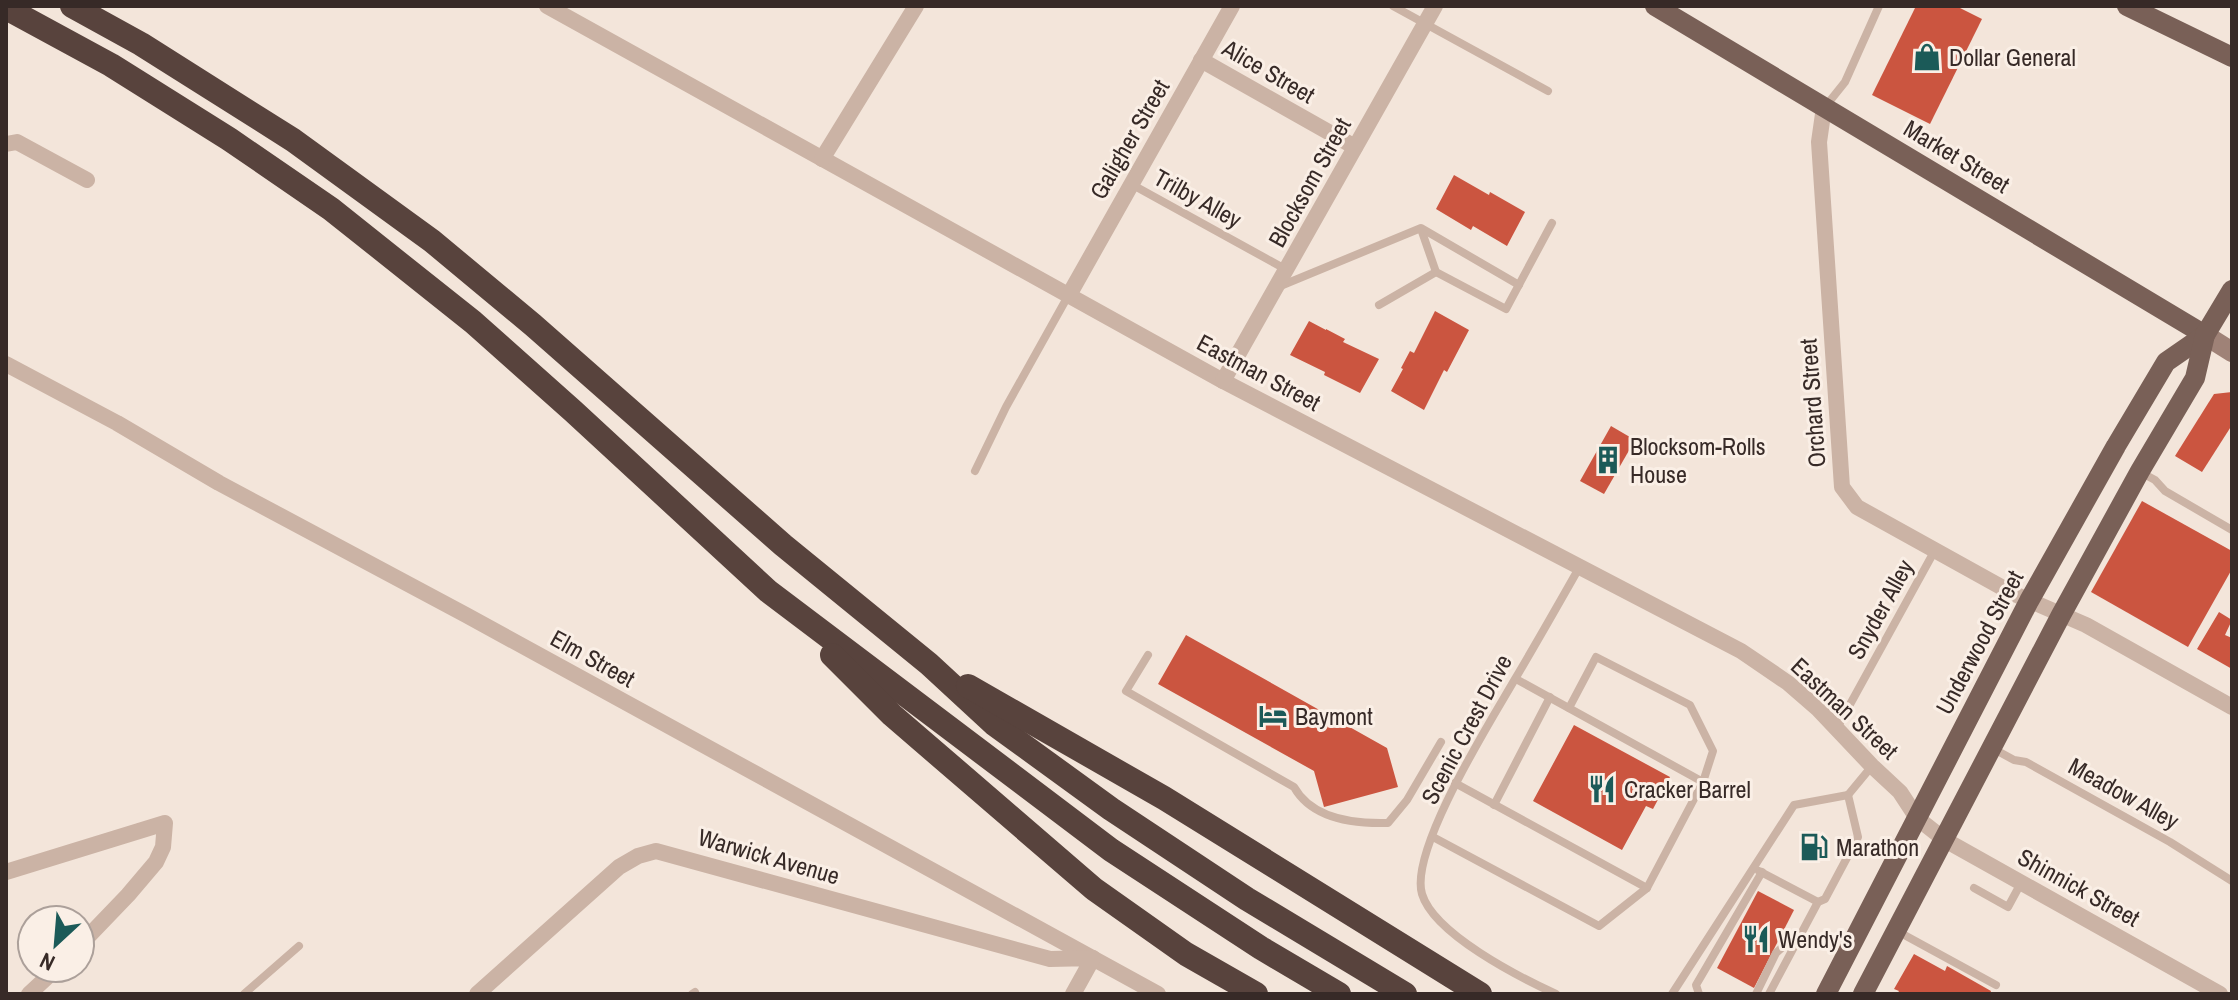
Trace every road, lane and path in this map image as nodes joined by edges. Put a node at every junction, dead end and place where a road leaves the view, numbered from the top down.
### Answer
1 (72, 6) edge
2 (547, 6) edge
3 (916, 6) edge
4 (1232, 6) edge
5 (1393, 6) edge
6 (1435, 6) edge
7 (1655, 6) edge
8 (1879, 6) edge
9 (2127, 6) edge
10 (6, 8) edge
11 (1425, 24) junction
12 (2188, 35) junction
13 (2232, 39) edge
14 (2232, 57) edge
15 (1201, 60) junction
16 (1548, 91) dead end
17 (1824, 107) junction
18 (6, 144) edge
19 (1355, 147) junction
20 (822, 159) junction
21 (87, 180) dead end
22 (1131, 184) junction
23 (1552, 223) dead end
24 (1421, 228) junction
25 (1287, 271) junction
26 (1436, 272) junction
27 (1519, 285) junction
28 (1278, 288) junction
29 (2232, 290) edge
30 (1069, 295) junction
31 (1379, 305) dead end
32 (2205, 335) junction
33 (2232, 352) edge
34 (6, 364) edge
35 (1223, 381) junction
36 (975, 471) dead end
37 (2140, 471) junction
38 (2232, 530) edge
39 (1935, 550) junction
40 (1579, 568) junction
41 (768, 591) junction
42 (2029, 601) junction
43 (2061, 615) junction
44 (1148, 655) dead end
45 (929, 664) junction
46 (1516, 679) junction
47 (1550, 697) junction
48 (2232, 707) edge
49 (1569, 708) junction
50 (1837, 729) junction
51 (1441, 742) dead end
52 (1992, 748) junction
53 (1872, 766) junction
54 (1703, 782) junction
55 (1455, 783) junction
56 (1848, 795) junction
57 (1494, 805) junction
58 (1917, 818) junction
59 (1433, 837) junction
60 (1945, 840) junction
61 (1758, 870) junction
62 (6, 872) edge
63 (2232, 881) edge
64 (2021, 883) junction
65 (1647, 888) junction
66 (1974, 888) dead end
67 (1818, 902) junction
68 (96, 928) edge
69 (1897, 931) junction
70 (1801, 932) junction
71 (299, 946) dead end
72 (1093, 958) junction
73 (1996, 985) dead end
74 (484, 992) edge
75 (2210, 992) edge
76 (244, 994) edge
77 (1073, 994) edge
78 (1158, 994) edge
79 (1256, 994) edge
80 (1339, 994) edge
81 (1405, 994) edge
82 (1480, 994) edge
83 (1556, 994) edge
84 (1672, 994) edge
85 (1699, 994) edge
86 (1756, 994) edge
87 (1769, 994) edge
88 (1826, 994) edge
89 (1863, 994) edge

1 - 45 highway
2 - 20 street, Eastman Street
3 - 20 street
4 - 15 street, Galigher Street
5 - 11 lane
6 - 11 street, Blocksom Street
7 - 17 main road, Market Street
8 - 17 lane
9 - 12 main road
10 - 41 highway
11 - 16 lane
11 - 19 street, Blocksom Street
12 - 13 main road
12 - 14 main road
15 - 19 street, Alice Street
15 - 22 street, Galigher Street
17 - 32 main road, Market Street
17 - 39 street, Orchard Street
18 - 21 street
19 - 25 street, Blocksom Street
20 - 30 street, Eastman Street
22 - 25 lane, Trilby Alley
22 - 30 street, Galigher Street
23 - 27 lane
24 - 26 lane
24 - 27 lane
24 - 28 lane
25 - 28 street, Blocksom Street
26 - 27 lane
26 - 31 lane
28 - 35 street, Blocksom Street
29 - 32 main road, Underwood Street
30 - 35 street, Eastman Street
30 - 36 lane
32 - 33 street, Market Street
32 - 37 main road, Underwood Street
32 - 42 main road, Underwood Street
34 - 72 street, Elm Street
35 - 40 street, Eastman Street
37 - 38 lane
37 - 43 main road, Underwood Street
39 - 42 street, Orchard Street
39 - 50 lane, Snyder Alley
40 - 46 lane, Scenic Crest Drive
40 - 50 street, Eastman Street
41 - 79 highway
41 - 80 highway
42 - 43 street, Orchard Street
42 - 58 main road, Underwood Street
43 - 48 street, Orchard Street
43 - 52 main road, Underwood Street
44 - 51 lane
45 - 81 highway
45 - 82 highway
46 - 47 lane
46 - 55 lane, Scenic Crest Drive
47 - 49 lane
47 - 57 lane
49 - 54 lane
49 - 54 lane
50 - 53 street, Eastman Street
52 - 60 main road, Underwood Street
52 - 63 lane, Meadow Alley
53 - 56 lane
53 - 58 street, Eastman Street
54 - 65 lane
55 - 57 lane
55 - 59 lane, Scenic Crest Drive
56 - 61 lane
56 - 67 lane
57 - 65 lane
58 - 60 street, Shinnick Street
58 - 88 main road, Underwood Street
59 - 65 lane
59 - 83 lane, Scenic Crest Drive
60 - 64 street, Shinnick Street
60 - 69 main road, Underwood Street
61 - 67 lane
61 - 84 lane
61 - 85 lane
62 - 68 street
64 - 66 lane
64 - 75 street, Shinnick Street
67 - 70 lane
69 - 73 lane
69 - 89 main road, Underwood Street
70 - 86 lane
70 - 87 lane
71 - 76 lane
72 - 74 street, Warwick Avenue
72 - 77 street
72 - 78 street, Elm Street

